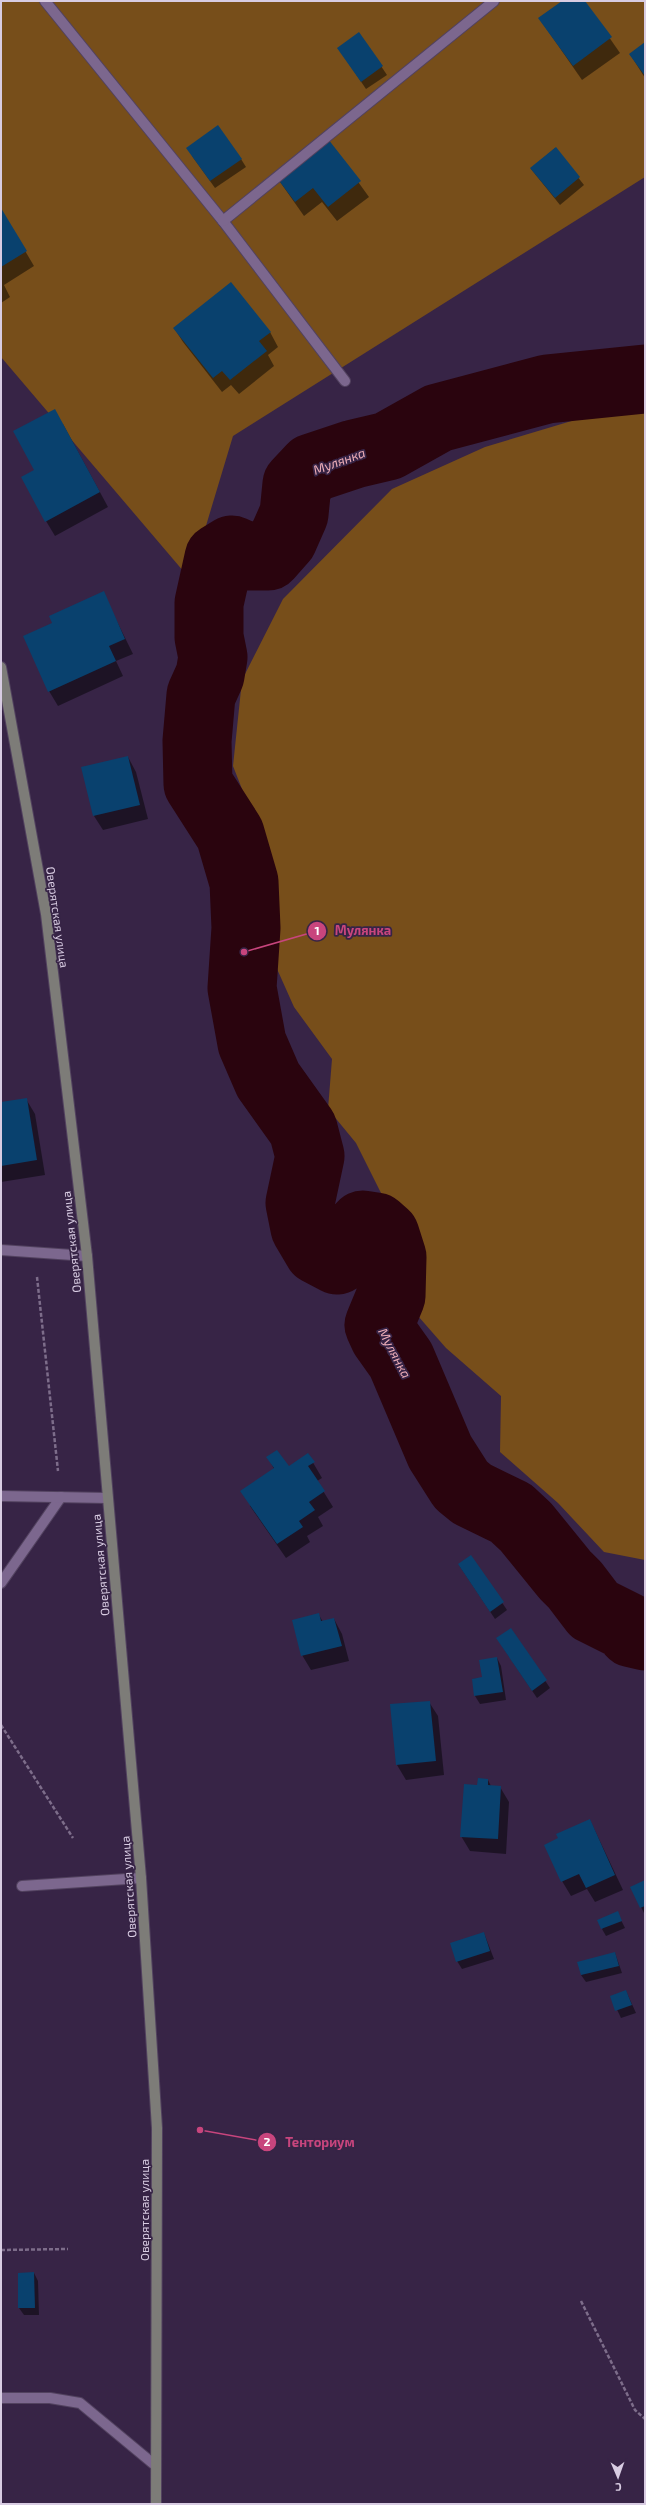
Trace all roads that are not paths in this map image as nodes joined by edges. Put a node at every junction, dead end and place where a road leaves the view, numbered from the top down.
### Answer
1 (45, 1) edge
2 (494, 1) edge
3 (223, 221) junction
4 (345, 381) dead end
5 (1, 667) edge
6 (1, 1250) edge
7 (87, 1256) junction
8 (1, 1496) edge
9 (61, 1498) junction
10 (107, 1498) junction
11 (1, 1582) edge
12 (141, 1878) junction
13 (22, 1886) dead end
14 (1, 2398) edge
15 (156, 2466) junction
16 (156, 2504) edge

1 - 3 street
2 - 3 street
3 - 4 street
5 - 7 main road, Оверятская улица
6 - 7 street
7 - 10 main road, Оверятская улица
8 - 9 street
9 - 10 street
9 - 11 street
10 - 12 main road, Оверятская улица
12 - 13 street
12 - 15 main road, Оверятская улица
14 - 15 street
15 - 16 main road, Оверятская улица

